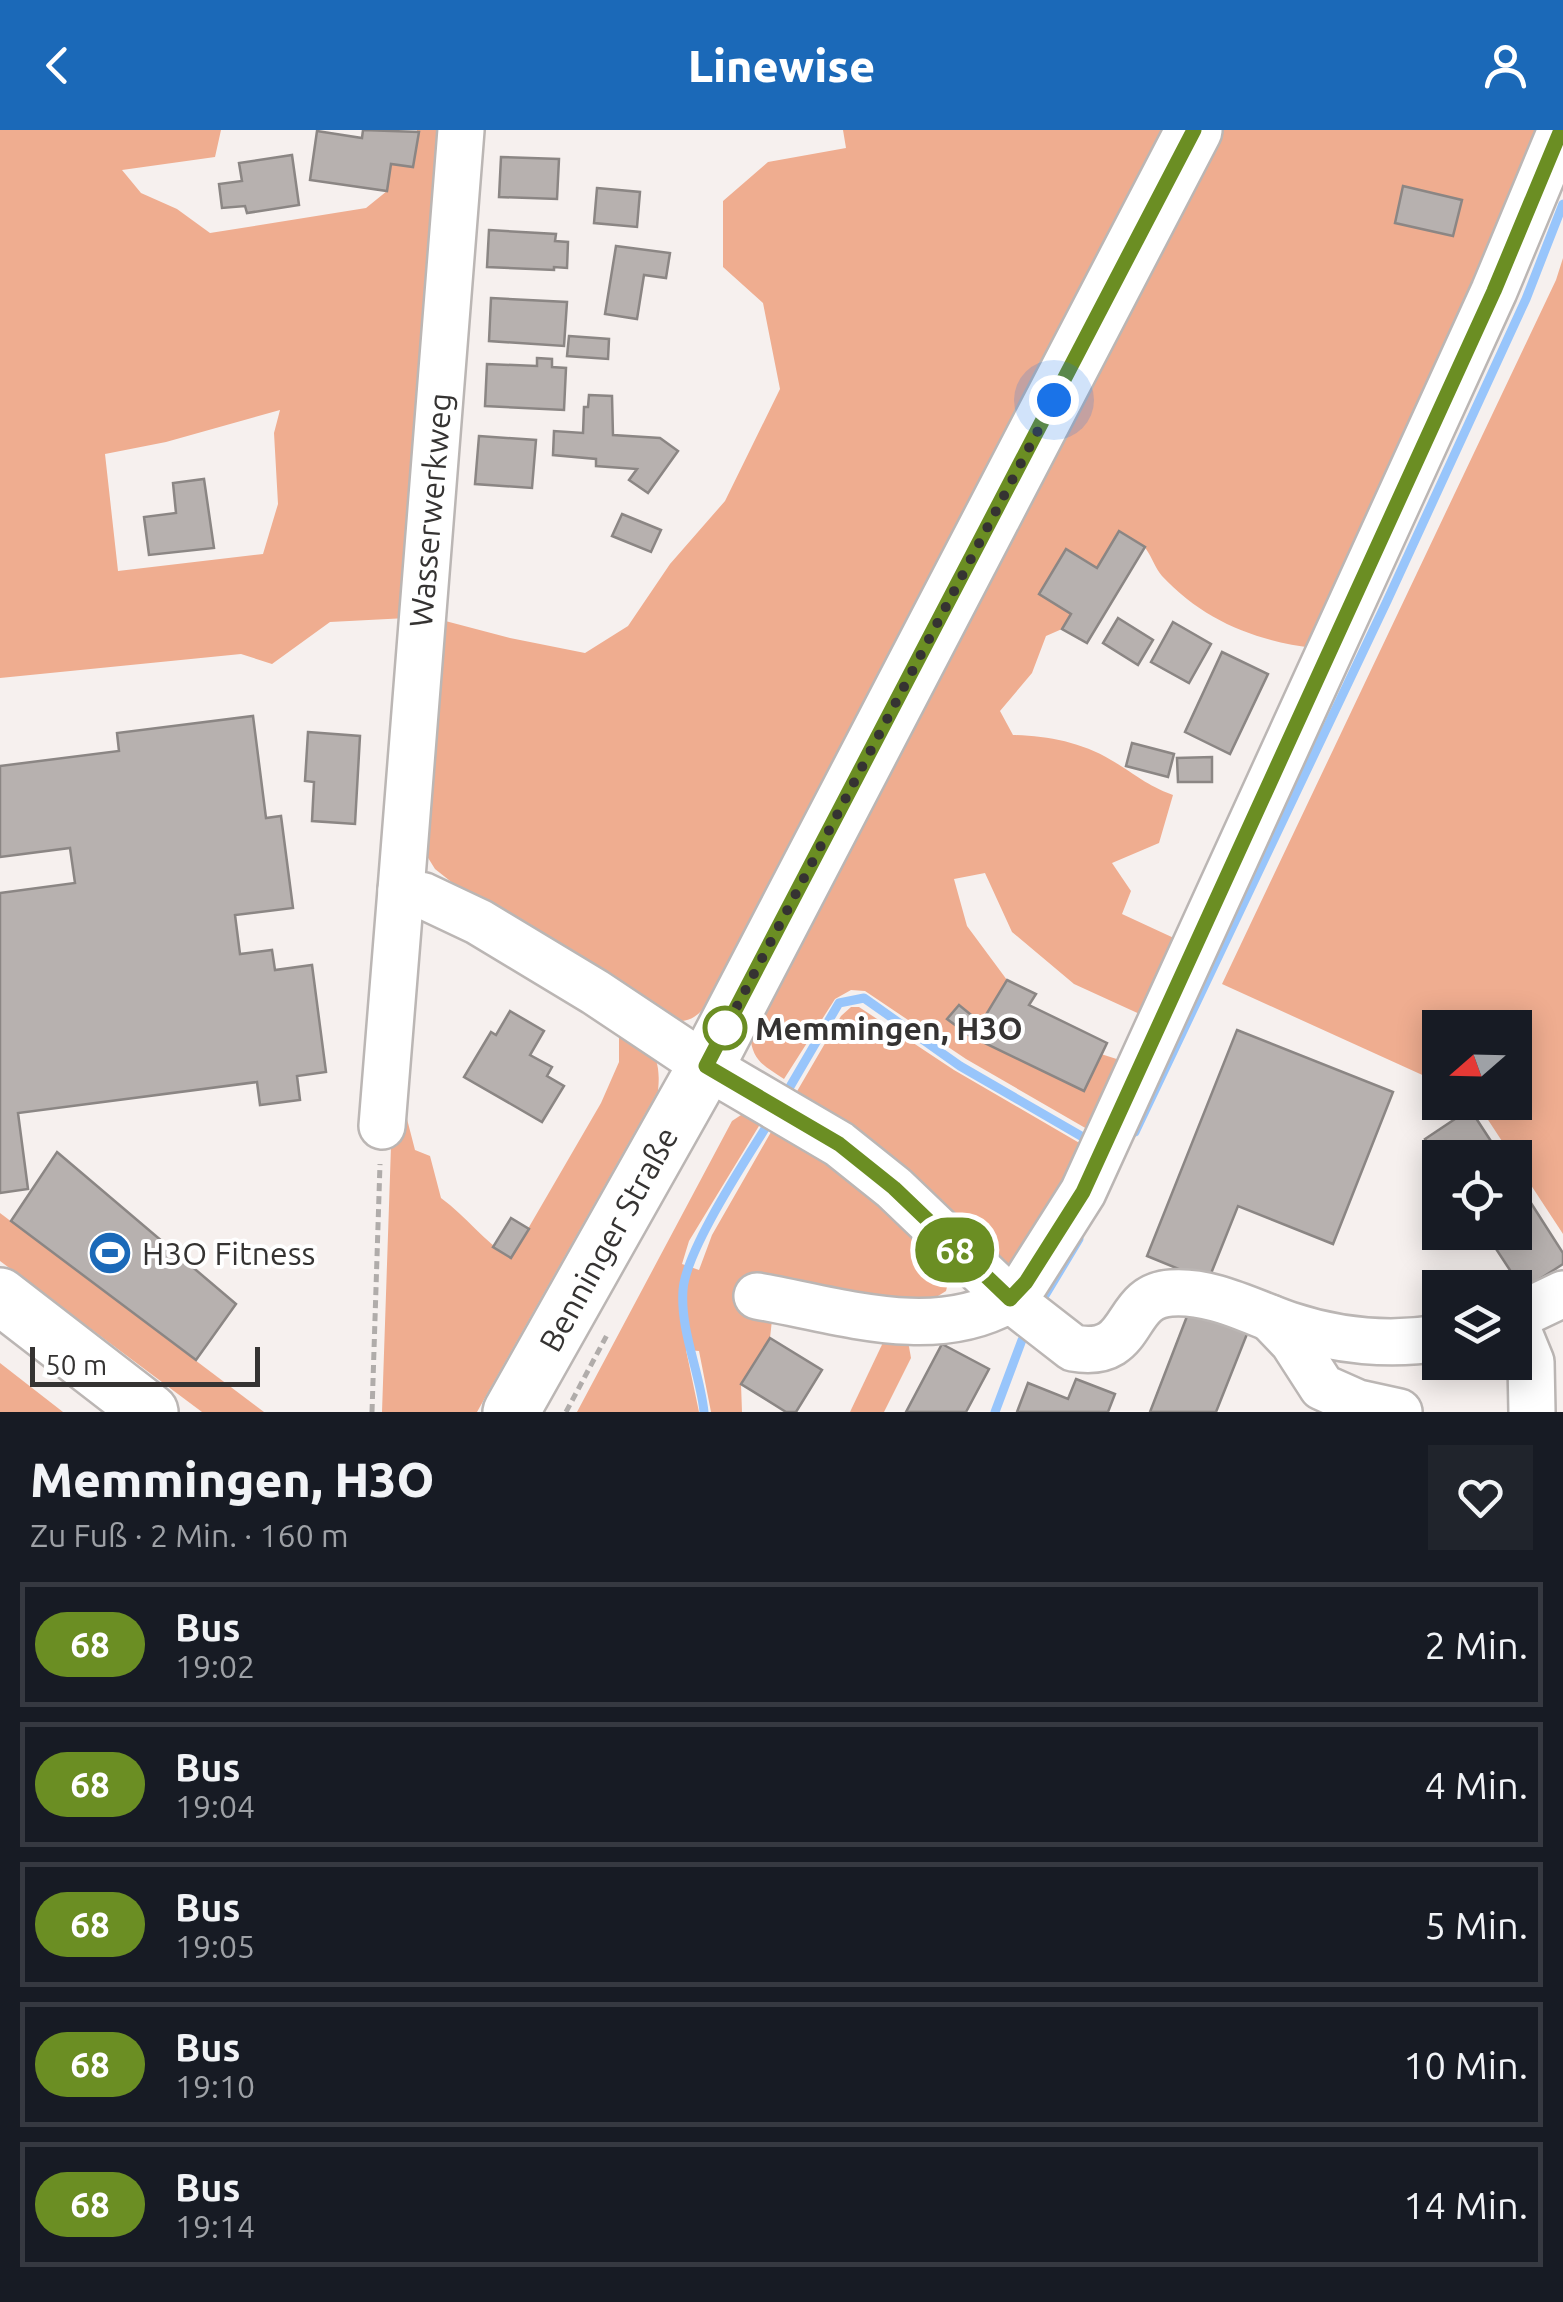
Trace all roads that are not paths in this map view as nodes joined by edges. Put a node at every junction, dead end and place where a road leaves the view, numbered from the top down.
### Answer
1 (461, 130) edge
2 (1194, 130) edge
3 (1561, 130) edge
4 (400, 890) junction
5 (706, 1066) junction
6 (382, 1126) road end
7 (1563, 1294) edge
8 (0, 1296) edge
9 (757, 1296) dead end
10 (1010, 1299) junction
11 (1532, 1311) edge
12 (1270, 1318) junction
13 (1422, 1339) edge
14 (1532, 1380) edge
15 (150, 1412) edge
16 (511, 1412) edge
17 (1399, 1412) edge
18 (1532, 1412) edge

1 - 4 street, Wasserwerkweg
2 - 5 main road, Benninger Straße
3 - 10 street
4 - 5 street
4 - 6 street, Wasserwerkweg
5 - 10 street
5 - 16 main road, Benninger Straße
7 - 11 street
8 - 15 main road
9 - 10 street
10 - 12 street
12 - 13 street
12 - 17 street
14 - 18 street

